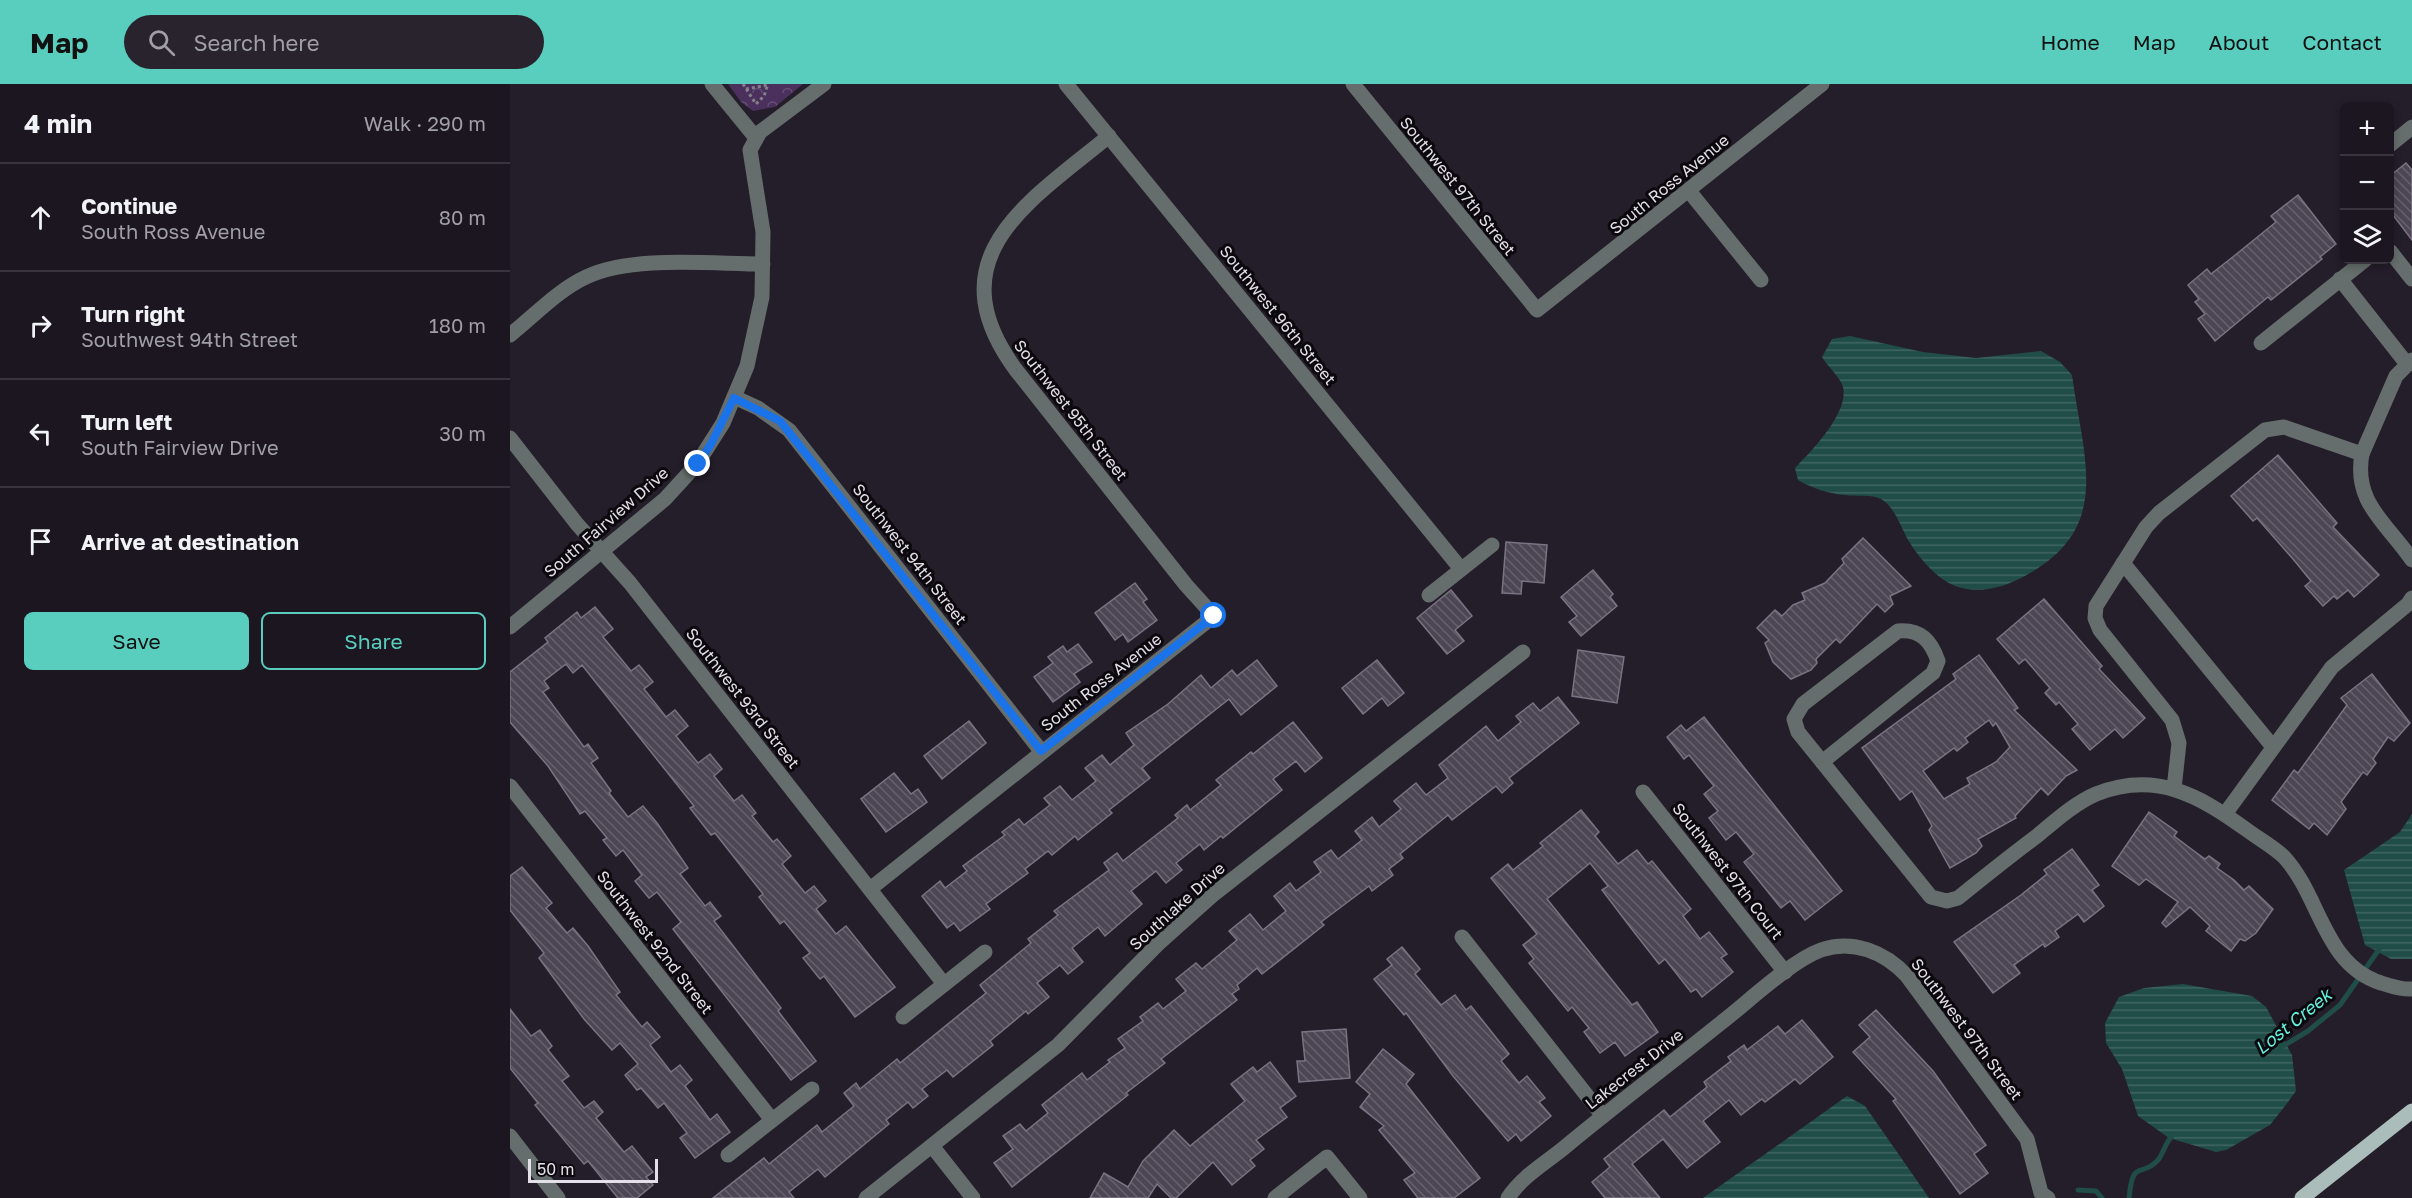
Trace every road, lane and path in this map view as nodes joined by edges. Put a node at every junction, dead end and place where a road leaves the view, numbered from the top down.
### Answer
1 (712, 84) edge
2 (743, 84) edge
3 (824, 84) edge
4 (1066, 84) edge
5 (1353, 84) edge
6 (1822, 84) edge
7 (768, 85) edge
8 (746, 89) junction
9 (2412, 127) edge
10 (1109, 136) junction
11 (756, 138) junction
12 (2394, 142) edge
13 (1689, 191) junction
14 (2394, 256) edge
15 (763, 264) junction
16 (2360, 264) edge
17 (2340, 279) junction
18 (2412, 279) edge
19 (1761, 280) dead end
20 (1537, 310) joint
21 (510, 335) edge
22 (2260, 343) dead end
23 (2409, 362) edge
24 (734, 398) junction
25 (510, 438) edge
26 (2362, 454) junction
27 (1492, 545) dead end
28 (602, 552) junction
29 (2412, 560) edge
30 (2123, 563) junction
31 (1461, 569) junction
32 (1429, 595) dead end
33 (2412, 598) edge
34 (1214, 616) joint
35 (510, 627) edge
36 (1523, 652) dead end
37 (2273, 747) junction
38 (1041, 751) junction
39 (1822, 762) junction
40 (510, 786) edge
41 (2174, 789) junction
42 (1643, 792) dead end
43 (2224, 814) junction
44 (870, 889) junction
45 (1462, 937) dead end
46 (984, 952) dead end
47 (1785, 972) junction
48 (944, 984) junction
49 (2412, 989) edge
50 (903, 1017) dead end
51 (812, 1089) dead end
52 (2412, 1111) edge
53 (1603, 1116) junction
54 (772, 1120) junction
55 (510, 1136) edge
56 (932, 1146) junction
57 (728, 1155) dead end
58 (2044, 1195) edge
59 (558, 1198) edge
60 (866, 1198) edge
61 (973, 1198) edge
62 (1275, 1198) edge
63 (1360, 1198) edge
64 (1508, 1198) edge
65 (2302, 1198) edge

1 - 11 street
2 - 8 path
3 - 11 street
4 - 10 street, Southwest 96th Street
5 - 20 street, Southwest 97th Street
6 - 13 street, South Ross Avenue
7 - 8 path
7 - 8 path
9 - 12 street
10 - 31 street, Southwest 96th Street
10 - 34 street, Southwest 95th Street
11 - 15 street, South Fairview Drive
13 - 19 street
13 - 20 street, South Ross Avenue
14 - 18 street
15 - 21 street
15 - 24 street, South Fairview Drive
16 - 17 street
17 - 22 street
17 - 23 street
23 - 26 street
24 - 28 street, South Fairview Drive
24 - 38 street, Southwest 94th Street
25 - 28 street, Southwest 93rd Street
26 - 29 street
26 - 30 street
27 - 31 street
28 - 35 street, South Fairview Drive
28 - 44 street, Southwest 93rd Street
30 - 37 street
30 - 41 street
31 - 32 street
33 - 37 street
34 - 38 street, South Ross Avenue
36 - 56 street, Southlake Drive
37 - 43 street
38 - 44 street, South Ross Avenue
39 - 39 street
39 - 41 street
40 - 54 street, Southwest 92nd Street
41 - 43 street
42 - 47 street, Southwest 97th Court
43 - 49 street
44 - 48 street, Southwest 93rd Street
45 - 53 street
46 - 48 street
47 - 53 street, Lakecrest Drive
47 - 58 street, Southwest 97th Street
48 - 50 street
51 - 54 street
52 - 65 main road
53 - 64 street, Lakecrest Drive
54 - 57 street
55 - 59 street
56 - 60 street, Southlake Drive
56 - 61 street
62 - 63 street

